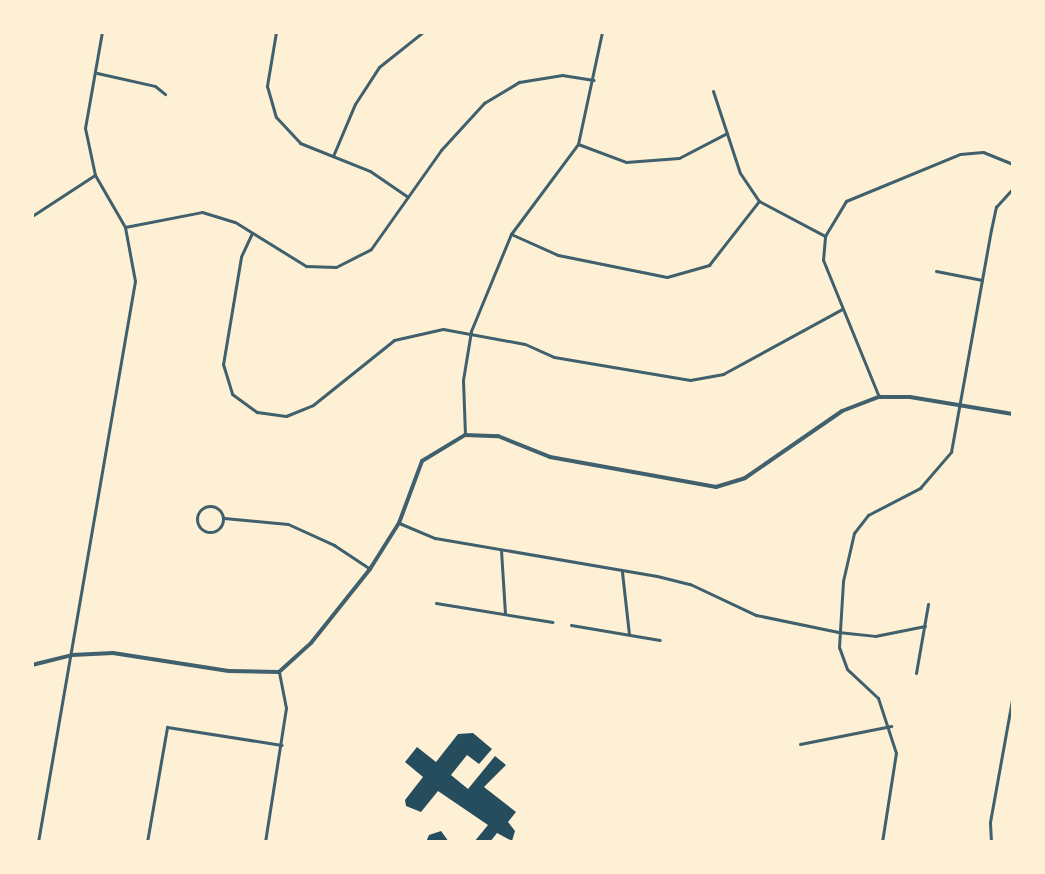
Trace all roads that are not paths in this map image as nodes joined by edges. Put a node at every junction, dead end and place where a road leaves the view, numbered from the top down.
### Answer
1 (102, 32) edge
2 (276, 32) edge
3 (423, 32) edge
4 (602, 32) edge
5 (95, 72) junction
6 (594, 80) junction
7 (713, 91) dead end
8 (165, 94) dead end
9 (727, 133) junction
10 (578, 144) junction
11 (333, 156) junction
12 (1013, 164) edge
13 (95, 175) junction
14 (1013, 188) edge
15 (408, 197) junction
16 (759, 201) junction
17 (32, 216) edge
18 (125, 227) junction
19 (252, 233) junction
20 (511, 234) junction
21 (825, 236) junction
22 (936, 271) dead end
23 (982, 280) junction
24 (842, 309) junction
25 (471, 331) junction
26 (879, 397) junction
27 (960, 407) junction
28 (1013, 414) edge
29 (465, 435) junction
30 (224, 518) junction
31 (399, 523) junction
32 (501, 550) junction
33 (370, 569) junction
34 (622, 572) junction
35 (436, 603) dead end
36 (928, 604) dead end
37 (505, 614) junction
38 (552, 622) dead end
39 (571, 625) dead end
40 (925, 626) junction
41 (838, 632) junction
42 (629, 634) junction
43 (660, 640) dead end
44 (72, 655) junction
45 (32, 665) edge
46 (279, 672) junction
47 (916, 673) dead end
48 (1013, 694) edge
49 (891, 726) junction
50 (800, 744) dead end
51 (282, 745) junction
52 (38, 842) edge
53 (147, 842) edge
54 (265, 842) edge
55 (882, 842) edge
56 (991, 842) edge

1 - 5 street
2 - 11 street
3 - 11 street
4 - 6 street
5 - 8 street
5 - 13 street
6 - 10 street
6 - 15 street
7 - 9 street
9 - 10 street
9 - 16 street
10 - 20 street
11 - 15 street
12 - 21 street
13 - 17 street
13 - 18 street
14 - 23 street
15 - 19 street
16 - 20 street
16 - 21 street
18 - 19 street
18 - 44 street
19 - 25 street
20 - 25 street
21 - 24 street
22 - 23 street
23 - 27 street
24 - 25 street
24 - 26 street
25 - 29 street
26 - 27 street
26 - 29 street
27 - 28 street
27 - 41 street
29 - 31 street
30 - 30 street
30 - 33 street
31 - 32 street
31 - 33 street
32 - 34 street
32 - 37 street
33 - 46 street
34 - 41 street
34 - 42 street
35 - 37 street
36 - 40 street
37 - 38 street
39 - 42 street
40 - 41 street
40 - 47 street
41 - 49 street
42 - 43 street
44 - 45 street
44 - 46 street
44 - 52 street
46 - 51 street
48 - 56 street
49 - 50 street
49 - 55 street
51 - 53 street
51 - 54 street

